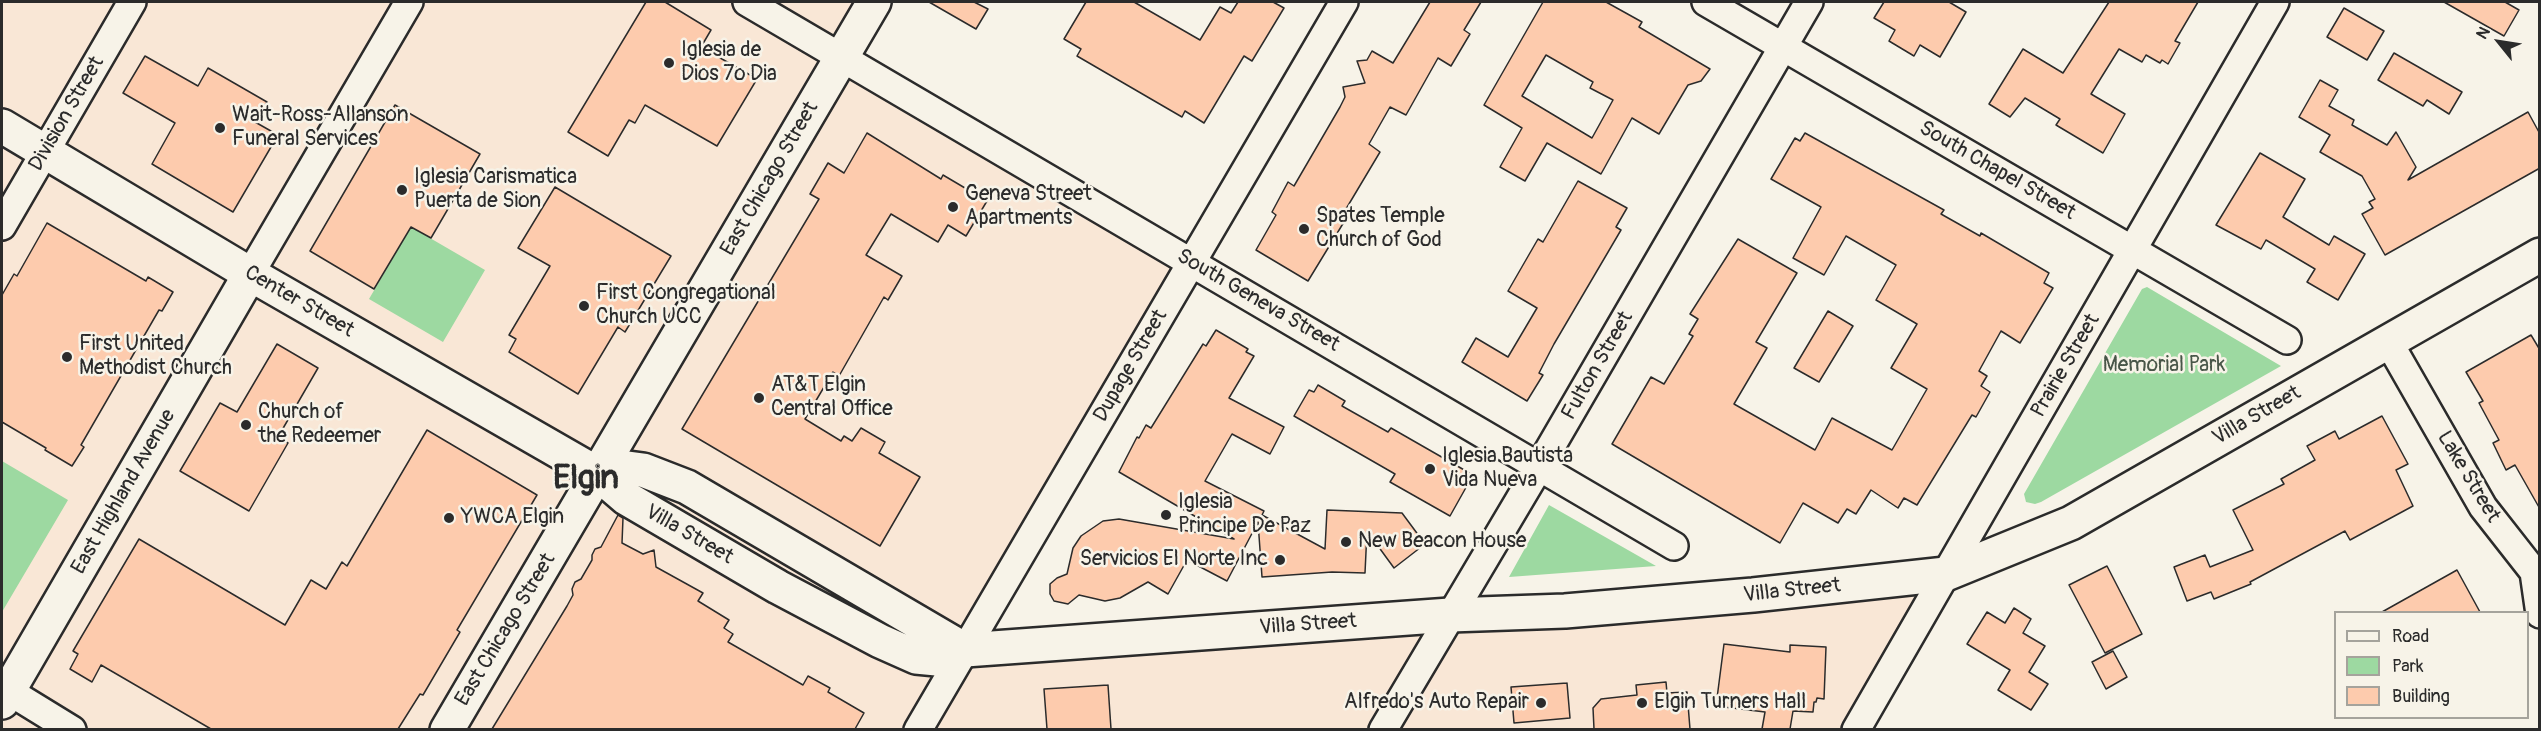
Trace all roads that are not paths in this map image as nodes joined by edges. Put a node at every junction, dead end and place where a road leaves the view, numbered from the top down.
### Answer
1 (132, 2) edge
2 (409, 2) edge
3 (747, 2) edge
4 (874, 2) edge
5 (1344, 2) edge
6 (1706, 2) edge
7 (1809, 2) edge
8 (2275, 2) edge
9 (1783, 46) junction
10 (842, 56) junction
11 (2, 126) edge
12 (45, 152) junction
13 (2, 226) edge
14 (2132, 250) junction
15 (2540, 255) edge
16 (1192, 262) junction
17 (250, 274) junction
18 (2287, 340) dead end
19 (2388, 341) junction
20 (1539, 467) junction
21 (598, 474) junction
22 (1674, 546) dead end
23 (2537, 572) edge
24 (1946, 574) junction
25 (2540, 614) edge
26 (1450, 615) junction
27 (965, 650) junction
28 (4, 693) edge
29 (72, 729) edge
30 (447, 729) edge
31 (918, 729) edge
32 (1383, 729) edge
33 (1856, 729) edge

1 - 12 street, Division Street
2 - 17 street, East Highland Avenue
3 - 10 street, South Geneva Street
4 - 10 main road, East Chicago Street
5 - 16 street, Dupage Street
6 - 9 street, South Chapel Street
7 - 9 street, Fulton Street
8 - 14 street, Prairie Street
9 - 14 street, South Chapel Street
9 - 20 street, Fulton Street
10 - 16 street, South Geneva Street
10 - 21 main road, East Chicago Street
11 - 12 main road, Center Street
12 - 13 street, Division Street
12 - 17 main road, Center Street
14 - 18 street, South Chapel Street
14 - 24 street, Prairie Street
15 - 19 main road, Villa Street
16 - 20 street, South Geneva Street
16 - 27 street, Dupage Street
17 - 21 main road, Center Street
17 - 28 main road, East Highland Avenue
19 - 23 street, Lake Street
19 - 24 main road, Villa Street
20 - 22 street, South Geneva Street
20 - 26 street, Fulton Street
21 - 27 main road, Villa Street
21 - 30 main road, East Chicago Street
23 - 25 street, Lake Street
24 - 26 main road, Villa Street
24 - 33 street, Prairie Street
26 - 27 main road, Villa Street
26 - 32 street, Fulton Street
27 - 31 street, Dupage Street
28 - 29 street

